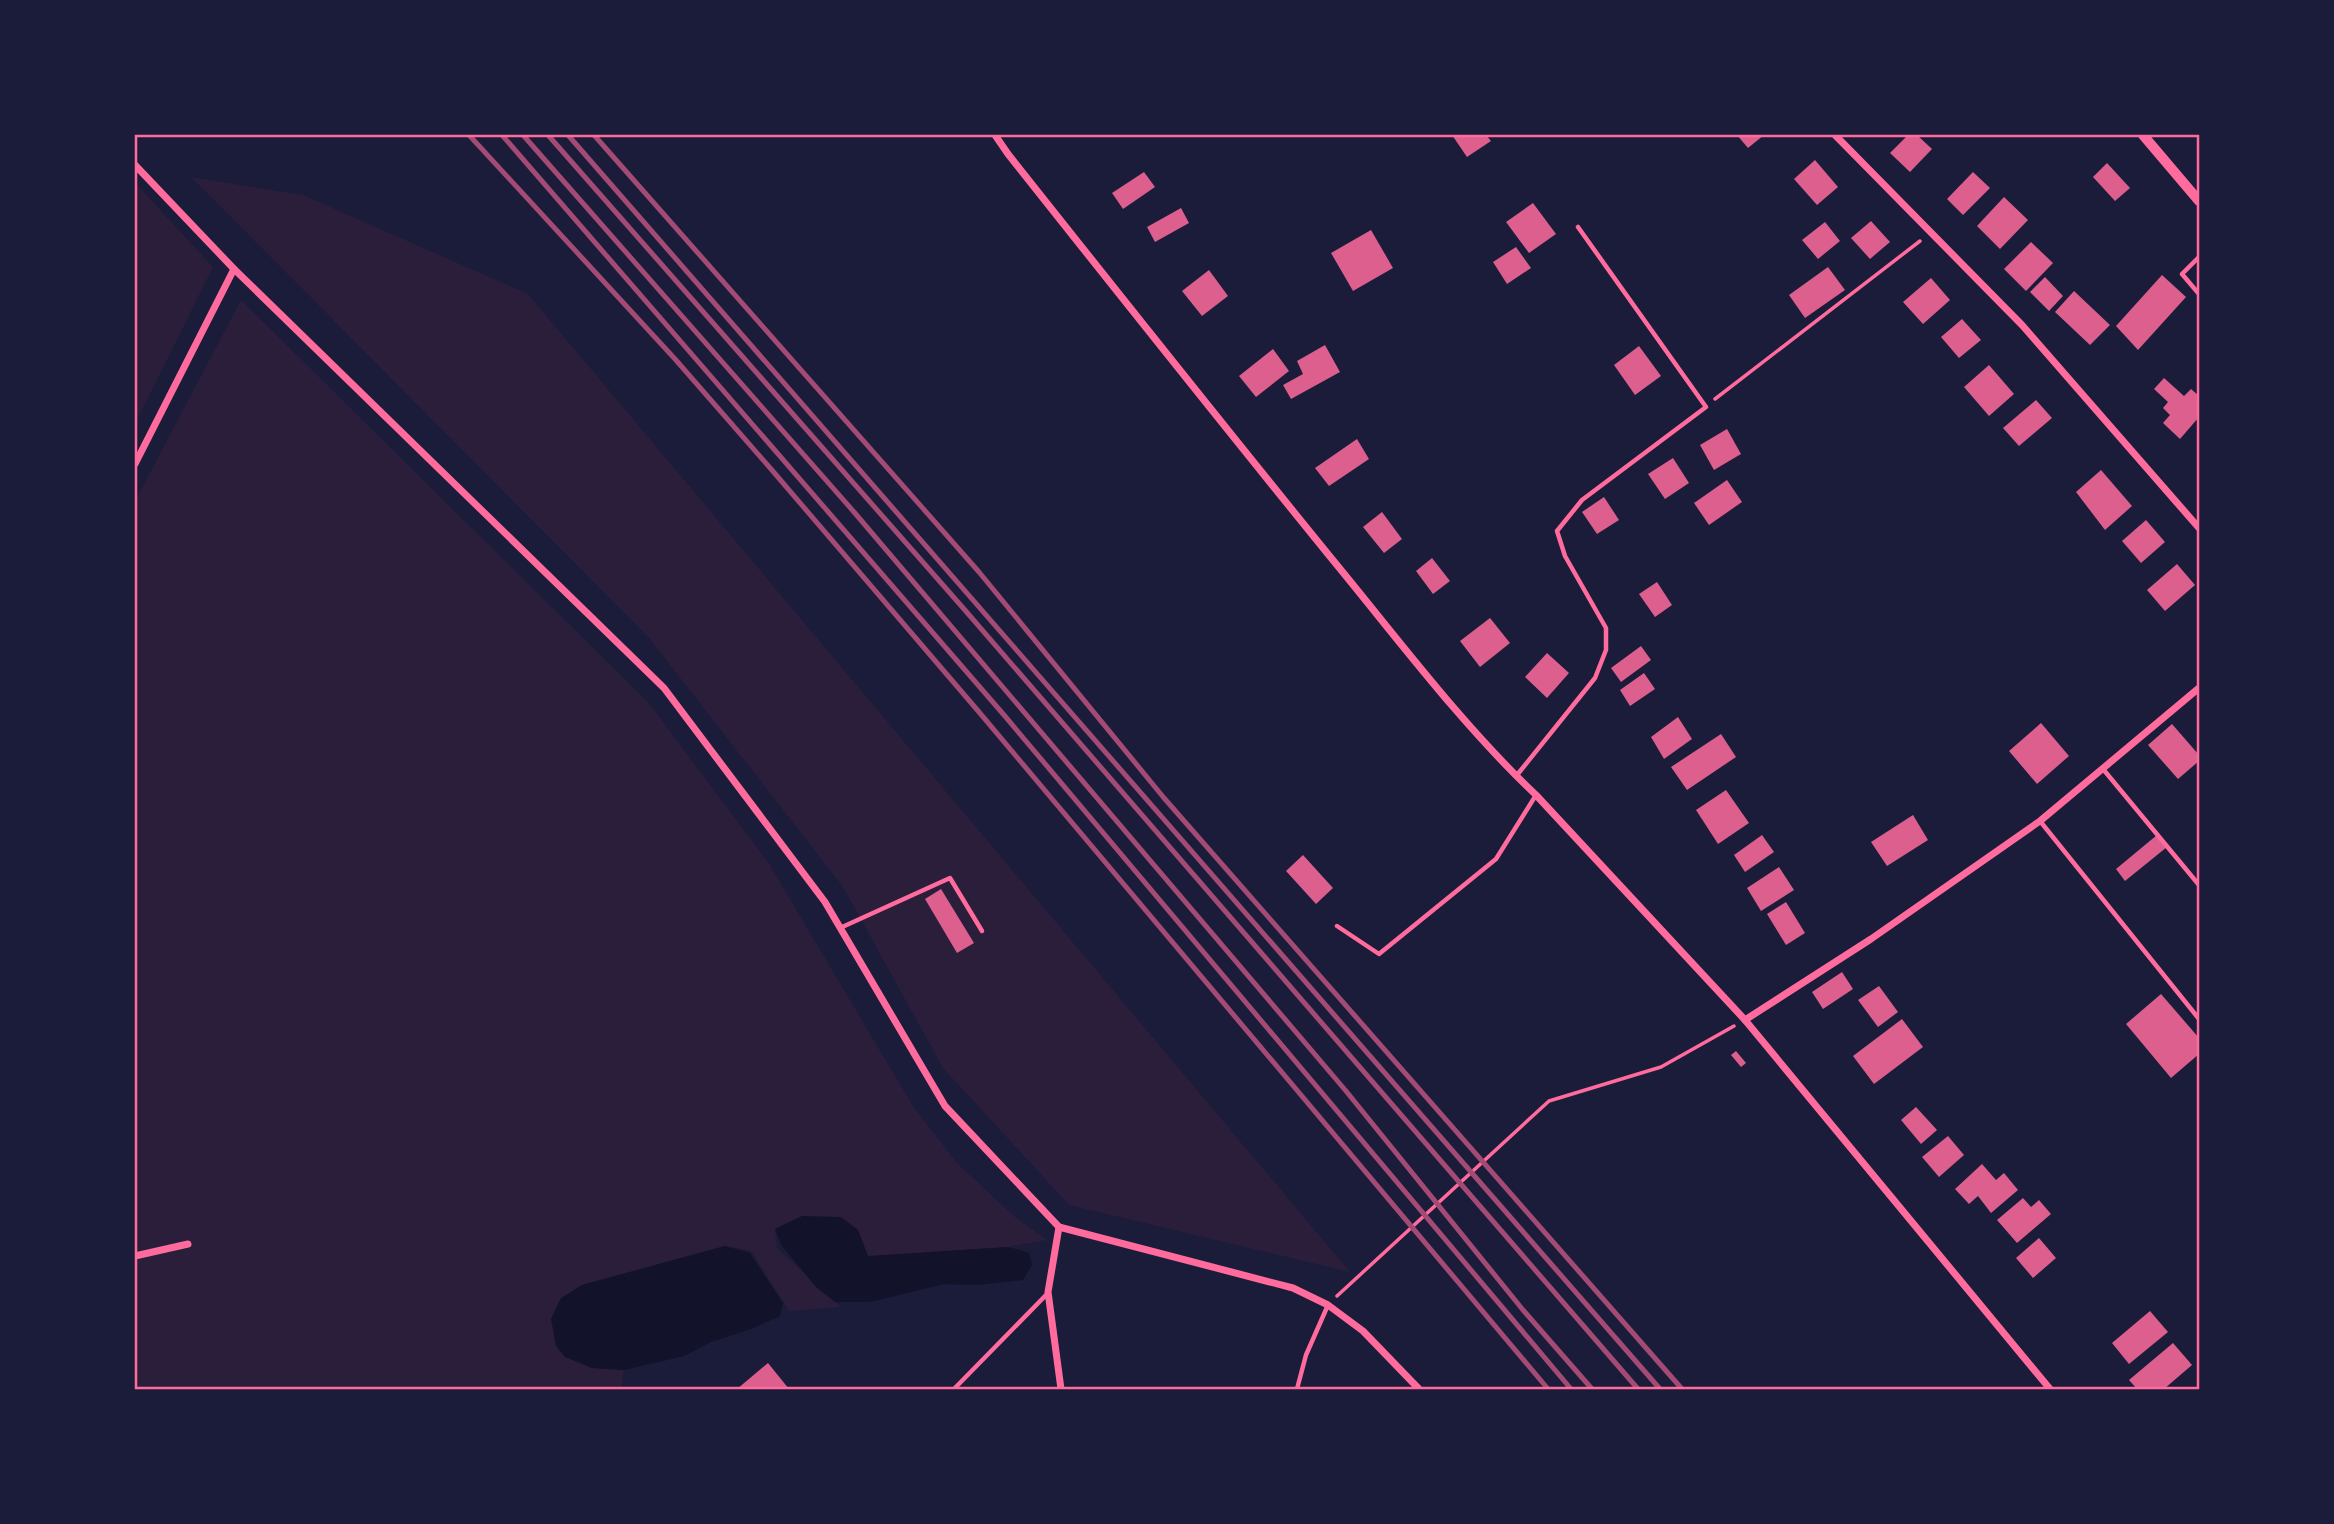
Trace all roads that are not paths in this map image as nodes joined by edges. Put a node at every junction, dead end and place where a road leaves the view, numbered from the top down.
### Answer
1 (995, 135) edge
2 (1835, 135) edge
3 (2143, 135) edge
4 (135, 165) edge
5 (2199, 201) edge
6 (1578, 227) dead end
7 (2199, 257) edge
8 (234, 269) junction
9 (2199, 294) edge
10 (135, 464) edge
11 (2199, 528) edge
12 (2199, 688) edge
13 (2103, 769) junction
14 (1516, 776) junction
15 (1536, 794) junction
16 (2040, 821) junction
17 (2199, 885) edge
18 (1337, 926) dead end
19 (840, 928) junction
20 (982, 931) dead end
21 (2199, 1019) edge
22 (1745, 1020) junction
23 (1059, 1227) junction
24 (188, 1244) dead end
25 (135, 1256) edge
26 (1048, 1292) junction
27 (1328, 1305) junction
28 (954, 1389) edge
29 (1060, 1389) edge
30 (1297, 1389) edge
31 (1419, 1389) edge
32 (2050, 1389) edge

1 - 14 street
2 - 11 street
3 - 5 street
4 - 8 street
6 - 14 lane
7 - 9 lane
8 - 10 street
8 - 19 street
12 - 13 street
13 - 16 street
13 - 17 lane
14 - 15 street
15 - 18 lane
15 - 22 street
16 - 21 lane
16 - 22 street
19 - 20 lane
19 - 23 street
22 - 32 street
23 - 26 street
23 - 27 street
24 - 25 street
26 - 28 lane
26 - 29 street
27 - 30 lane
27 - 31 street

